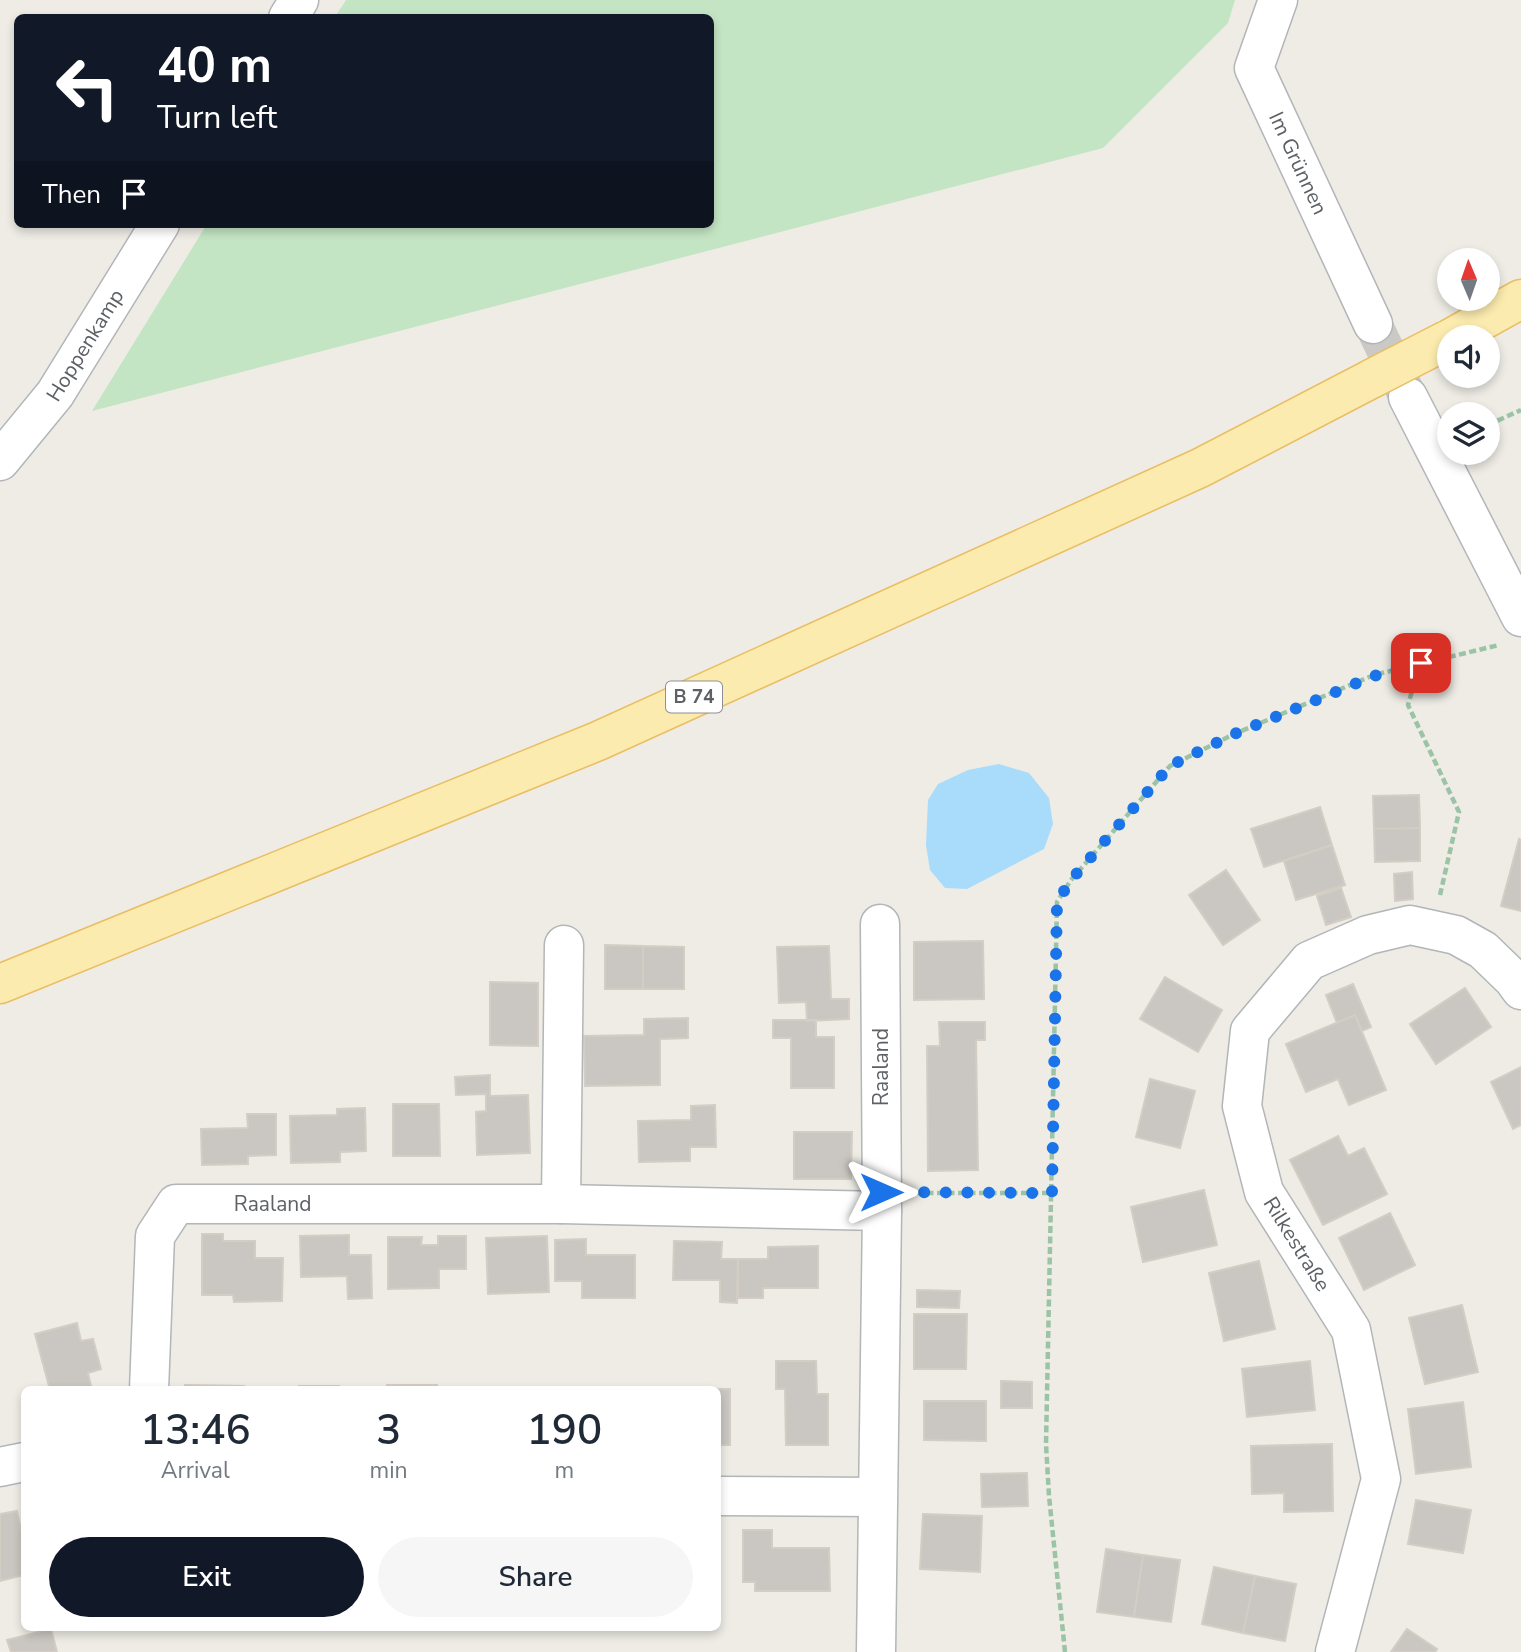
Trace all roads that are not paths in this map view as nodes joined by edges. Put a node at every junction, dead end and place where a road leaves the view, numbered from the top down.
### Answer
1 (1279, 0) edge
2 (158, 228) edge
3 (1521, 299) edge
4 (1373, 324) tunnel mouth
5 (1474, 325) edge
6 (1437, 345) edge
7 (1408, 397) tunnel mouth
8 (0, 461) edge
9 (1514, 630) edge
10 (880, 924) dead end
11 (564, 945) dead end
12 (0, 984) edge
13 (1521, 990) edge
14 (882, 1202) junction
15 (561, 1204) junction
16 (149, 1386) edge
17 (21, 1463) edge
18 (0, 1467) edge
19 (721, 1496) edge
20 (877, 1497) junction
21 (876, 1652) edge
22 (1335, 1652) edge

1 - 4 street, Im Grünnen
2 - 8 street, Hoppenkamp
3 - 5 main road, B 74
6 - 12 main road, B 74, bridge
7 - 9 street
10 - 14 street, Raaland
11 - 15 street
13 - 22 street, Rilkestraße
14 - 15 street, Raaland
14 - 20 street, Raaland
15 - 16 street, Raaland
17 - 18 street
19 - 20 street
20 - 21 street, Raaland

